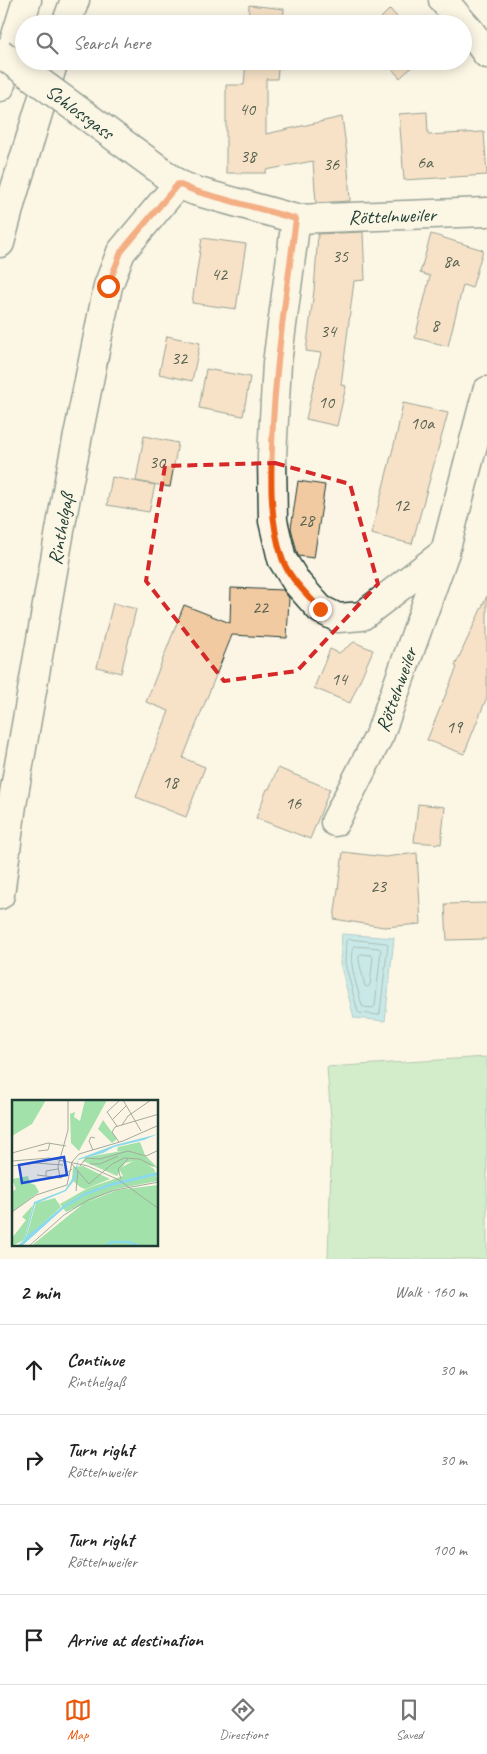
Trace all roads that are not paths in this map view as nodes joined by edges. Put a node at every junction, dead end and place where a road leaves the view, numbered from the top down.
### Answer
1 (27, 0) edge
2 (74, 0) edge
3 (443, 0) edge
4 (22, 15) edge
5 (69, 15) edge
6 (456, 15) edge
7 (472, 34) edge
8 (15, 39) edge
9 (0, 53) edge
10 (487, 54) edge
11 (15, 64) edge
12 (23, 70) edge
13 (51, 70) edge
14 (0, 87) edge
15 (169, 177) junction
16 (487, 212) edge
17 (296, 219) junction
18 (0, 243) edge
19 (487, 391) edge
20 (445, 552) junction
21 (335, 822) dead end
22 (0, 895) edge

1 - 4 main road
2 - 5 main road
3 - 6 main road
7 - 10 main road
8 - 14 main road
9 - 11 main road, Schlossgass, bridge
12 - 15 main road, Schlossgass, bridge
13 - 18 main road
15 - 17 main road, Röttelnweiler
15 - 22 main road, Rinthelgaß
16 - 17 main road, Röttelnweiler
17 - 20 main road
19 - 20 main road, Röttelnweiler
20 - 21 main road, Röttelnweiler

